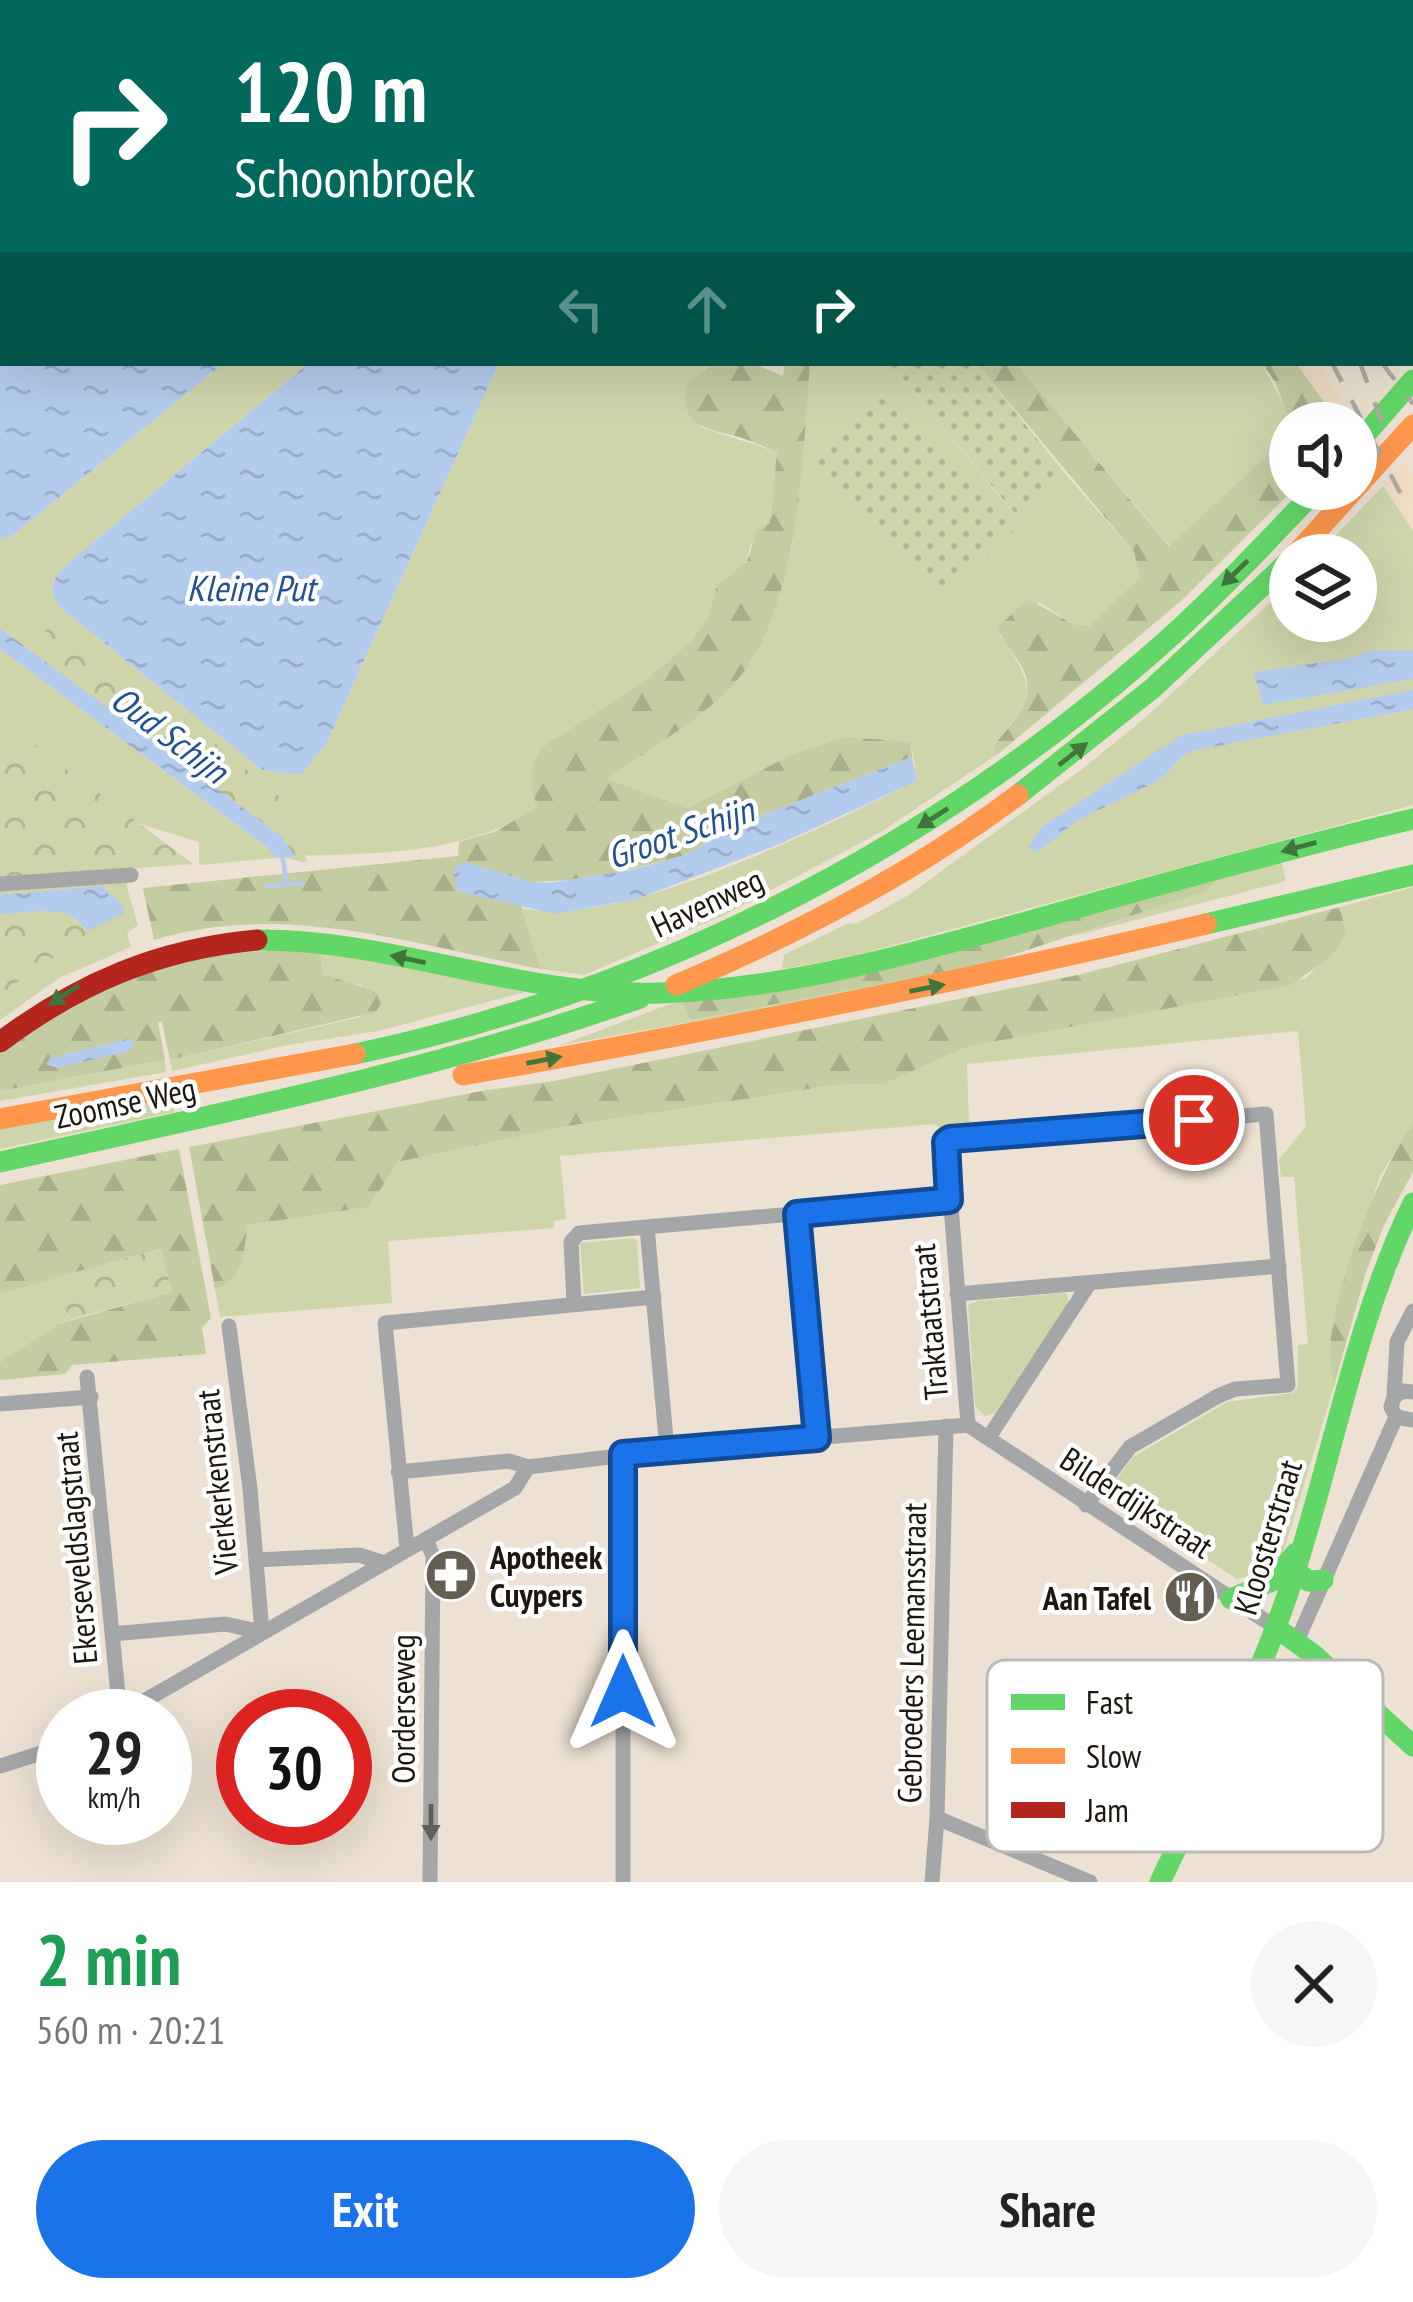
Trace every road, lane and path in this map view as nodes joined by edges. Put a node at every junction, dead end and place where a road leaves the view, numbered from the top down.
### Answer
1 (1413, 380) edge
2 (1377, 421) edge
3 (1413, 425) edge
4 (1377, 467) edge
5 (1296, 510) edge
6 (1338, 510) edge
7 (1314, 534) edge
8 (1269, 580) edge
9 (1413, 819) edge
10 (131, 875) dead end
11 (1413, 875) edge
12 (0, 884) edge
13 (0, 1042) edge
14 (263, 1108) junction
15 (0, 1119) edge
16 (0, 1162) edge
17 (949, 1200) junction
18 (1413, 1203) edge
19 (797, 1214) junction
20 (647, 1227) junction
21 (1279, 1266) junction
22 (1089, 1284) junction
23 (957, 1294) junction
24 (653, 1298) junction
25 (574, 1303) junction
26 (1413, 1311) edge
27 (230, 1326) dead end
28 (1397, 1342) junction
29 (87, 1377) dead end
30 (1413, 1391) edge
31 (92, 1397) junction
32 (1394, 1397) junction
33 (0, 1404) edge
34 (1404, 1419) edge
35 (968, 1424) junction
36 (946, 1426) junction
37 (989, 1437) junction
38 (817, 1438) junction
39 (667, 1450) junction
40 (623, 1454) junction
41 (528, 1467) junction
42 (398, 1472) junction
43 (1085, 1505) junction
44 (426, 1539) junction
45 (1304, 1543) junction
46 (407, 1549) junction
47 (256, 1560) junction
48 (381, 1562) junction
49 (1295, 1570) junction
50 (1323, 1580) junction
51 (1232, 1599) junction
52 (1275, 1627) junction
53 (262, 1632) junction
54 (112, 1634) junction
55 (1297, 1641) junction
56 (1260, 1660) edge
57 (1318, 1660) edge
58 (117, 1689) edge
59 (164, 1689) edge
60 (1383, 1719) edge
61 (1413, 1746) edge
62 (36, 1755) edge
63 (0, 1766) edge
64 (937, 1818) junction
65 (987, 1839) edge
66 (1018, 1852) edge
67 (1174, 1852) edge
68 (430, 1882) edge
69 (623, 1882) edge
70 (932, 1882) edge
71 (1090, 1882) edge
72 (1160, 1882) edge

1 - 2 main road
3 - 4 main road, Havenweg
5 -> 15 main road, Havenweg
6 - 7 main road, Havenweg
14 -> 8 main road, Havenweg
9 -> 13 main road
10 - 12 street
14 -> 11 main road
14 - 16 main road, Zoomse Weg
17 - 19 street
17 - 21 street, Traktaatstraat
17 - 23 street, Traktaatstraat
18 - 45 main road, Kloosterstraat
19 - 20 street
19 - 38 street
20 - 24 street
20 - 25 street
21 - 22 street
21 - 43 street
22 - 23 street
22 - 37 street
23 - 35 street, Traktaatstraat
24 - 25 street
24 - 39 street
25 - 42 street
26 - 28 street
27 - 47 street, Vierkerkenstraat
28 - 30 street
28 - 32 street
29 - 31 street, Ekerseveldslagstraat
30 - 32 street
31 - 33 street
31 - 54 street, Ekerseveldslagstraat
32 - 34 street
34 - 50 street
35 - 36 street
35 - 37 street, Bilderdijkstraat
36 - 38 street
36 - 64 street, Gebroeders Leemansstraat
37 - 43 street, Bilderdijkstraat
38 - 39 street
39 - 40 street
40 - 41 street
40 - 69 street
41 - 42 street
41 - 44 street
42 - 46 street
43 - 51 street, Bilderdijkstraat
44 - 46 street
44 -> 68 street, Oorderseweg
45 - 49 main road, Kloosterstraat
45 - 51 main road
46 - 48 street
47 - 48 street
47 - 53 street, Vierkerkenstraat
48 - 53 street
49 - 50 main road
49 - 52 main road, Kloosterstraat
50 - 55 street
51 - 52 street, Bilderdijkstraat
52 - 55 main road
52 - 56 main road, Kloosterstraat
53 - 54 street
53 - 59 street
54 - 58 street, Ekerseveldslagstraat
55 - 57 main road
60 - 61 main road
62 - 63 street
64 - 65 street
64 - 70 street, Gebroeders Leemansstraat
66 - 71 street
67 - 72 main road, Kloosterstraat

